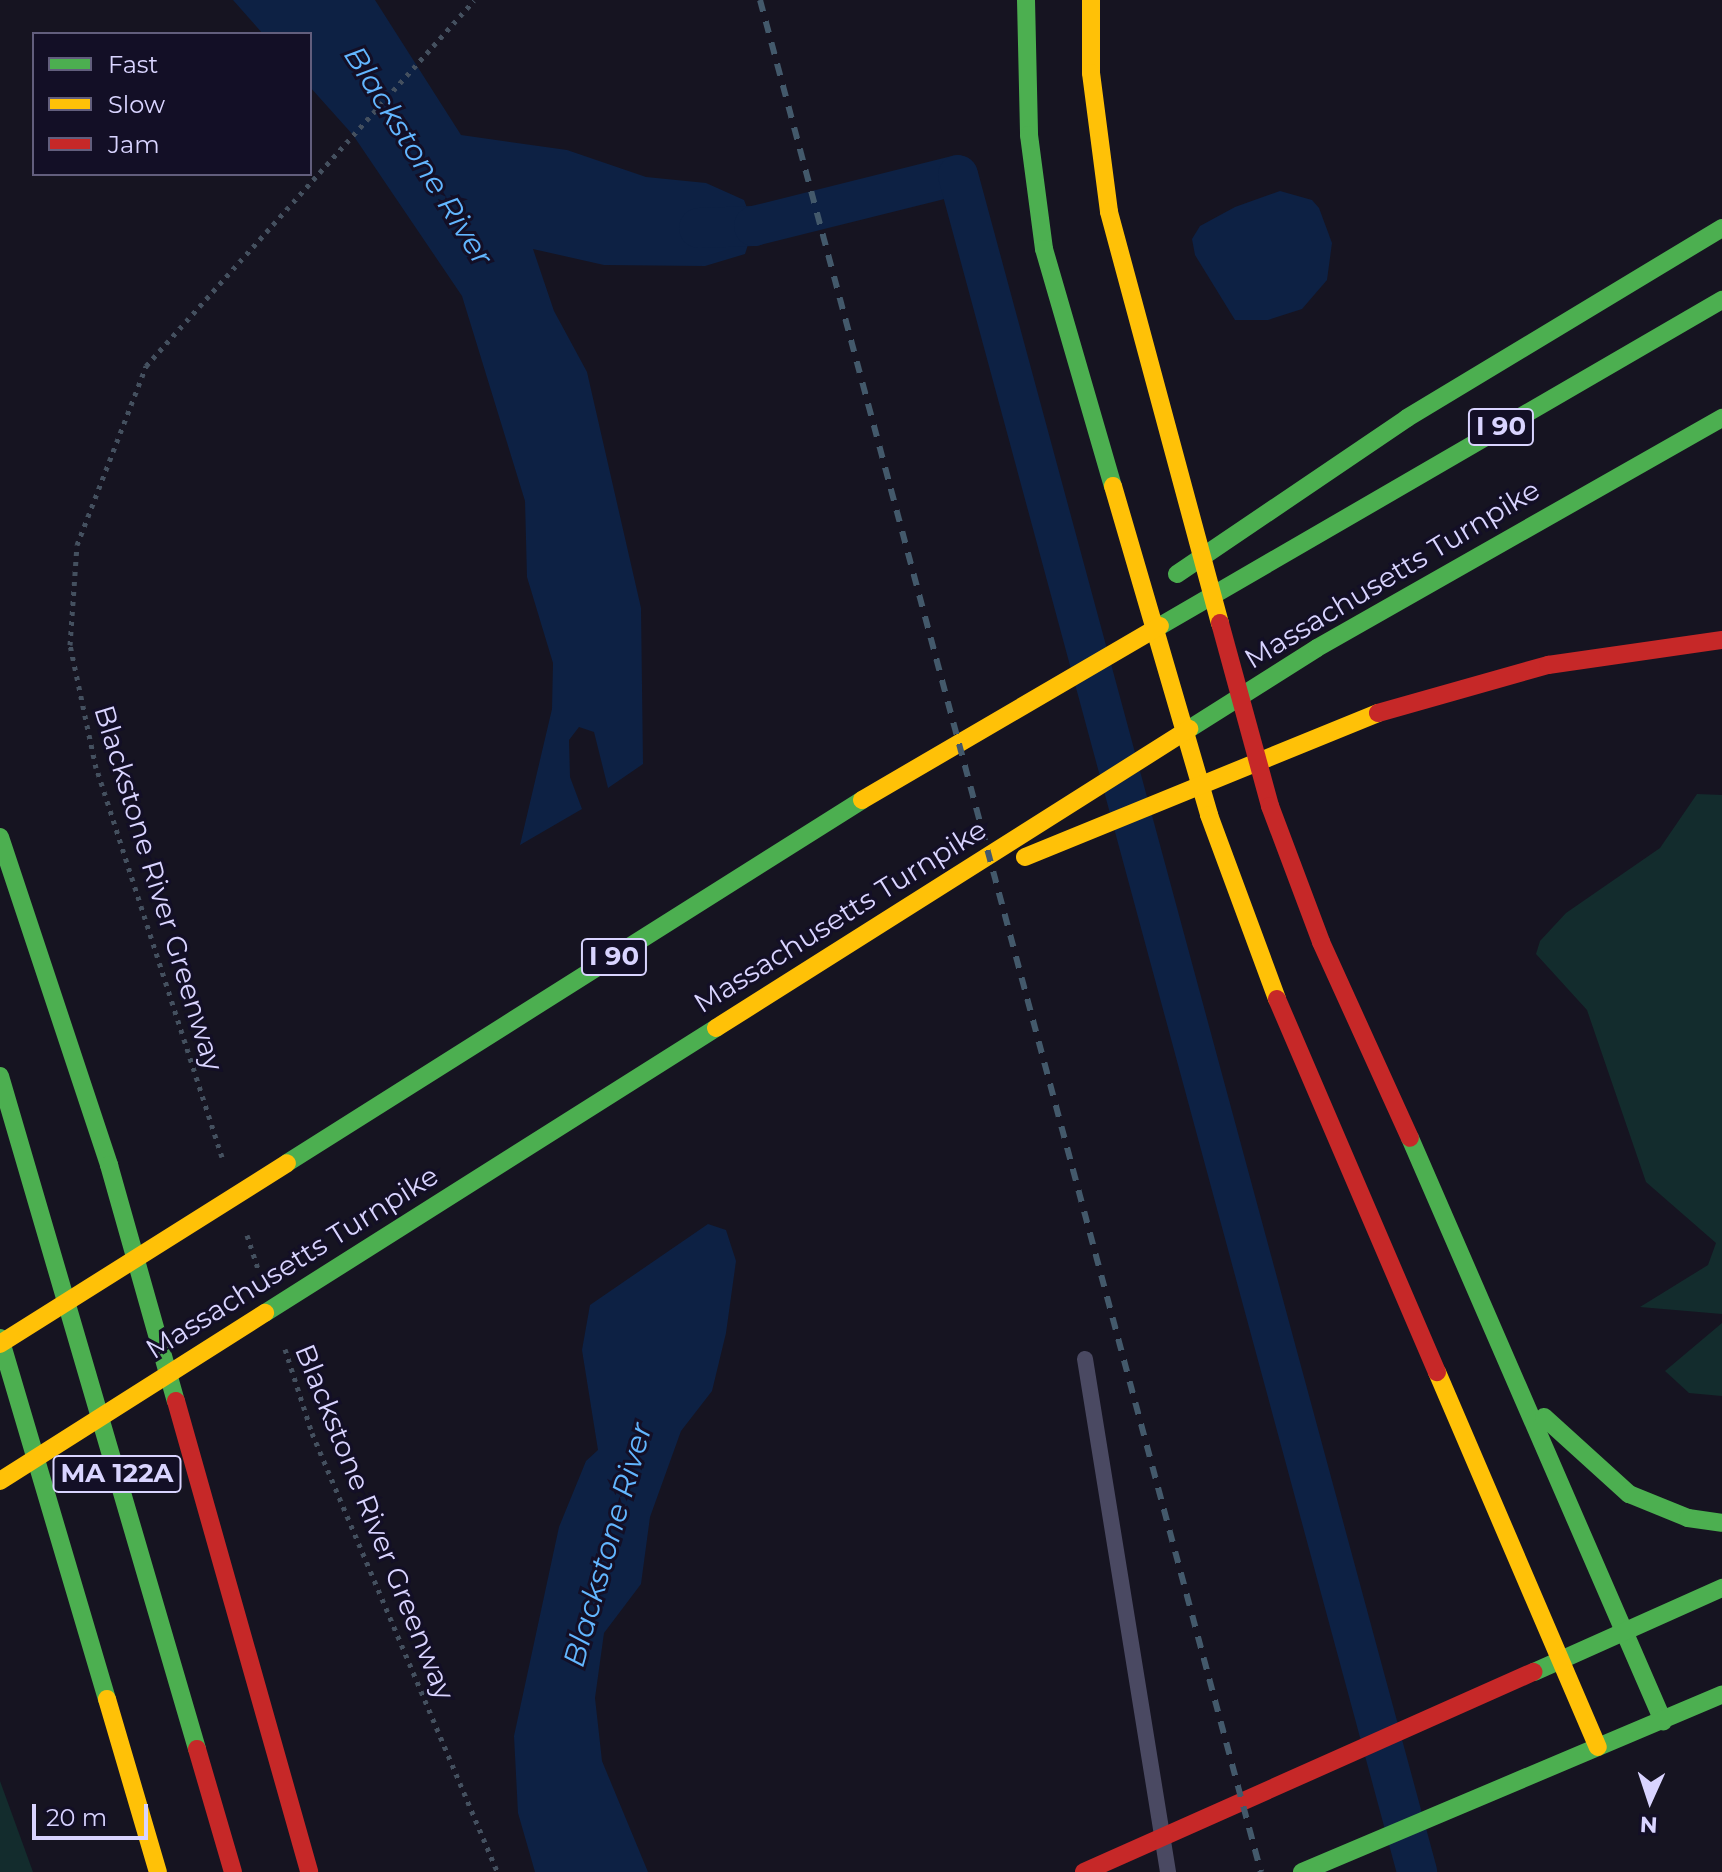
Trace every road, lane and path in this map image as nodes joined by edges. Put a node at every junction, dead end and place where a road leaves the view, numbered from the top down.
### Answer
1 (474, 0) edge
2 (1026, 0) edge
3 (1091, 0) edge
4 (1722, 228) edge
5 (1722, 300) edge
6 (1722, 418) edge
7 (1129, 609) dead end
8 (1722, 640) edge
9 (1052, 665) dead end
10 (885, 786) junction
11 (0, 837) edge
12 (912, 904) junction
13 (0, 1076) edge
14 (224, 1165) dead end
15 (244, 1225) dead end
16 (263, 1284) dead end
17 (0, 1338) edge
18 (0, 1344) edge
19 (283, 1344) dead end
20 (1085, 1359) dead end
21 (1527, 1398) junction
22 (0, 1481) edge
23 (1722, 1523) edge
24 (1722, 1588) edge
25 (1625, 1630) junction
26 (1560, 1659) junction
27 (1722, 1695) edge
28 (1663, 1721) junction
29 (1598, 1747) junction
30 (158, 1872) edge
31 (233, 1872) edge
32 (309, 1872) edge
33 (497, 1872) edge
34 (1084, 1872) edge
35 (1168, 1872) edge
36 (1302, 1872) edge

1 - 14 path, Blackstone River Greenway
2 - 26 highway
3 - 21 highway
4 - 7 highway
5 - 10 highway, I 90
6 - 12 highway, Massachusetts Turnpike
8 - 12 highway
9 - 10 highway
10 - 18 highway, I 90
11 - 32 highway
12 - 22 highway, Massachusetts Turnpike
13 - 31 highway, MA 122A
15 - 16 path
17 - 30 highway, MA 122A
19 - 33 path, Blackstone River Greenway
20 - 35 lane
21 - 23 highway
21 - 25 highway
24 - 25 highway
25 - 26 highway
25 - 28 highway
26 - 29 highway
26 - 34 highway
27 - 28 highway
28 - 29 highway
29 - 36 highway

